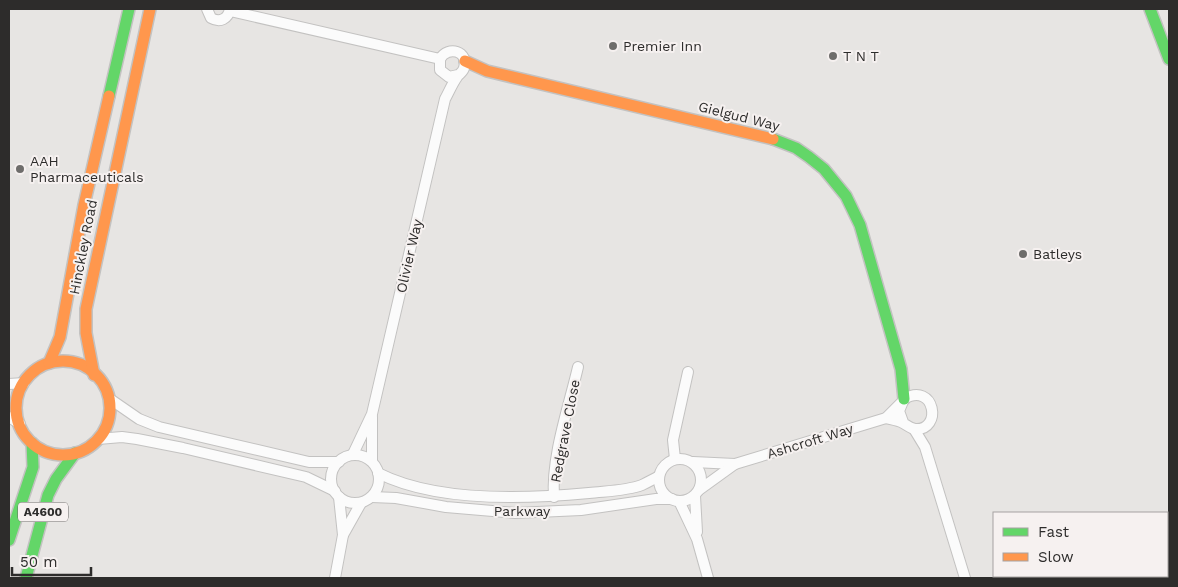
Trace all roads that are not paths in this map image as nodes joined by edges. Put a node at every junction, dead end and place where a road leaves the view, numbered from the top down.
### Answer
1 (130, 9) edge
2 (150, 9) edge
3 (207, 9) edge
4 (1150, 9) edge
5 (230, 10) edge
6 (1169, 59) edge
7 (440, 60) junction
8 (465, 61) junction
9 (488, 71) junction
10 (443, 73) junction
11 (460, 74) junction
12 (445, 99) junction
13 (49, 363) junction
14 (578, 366) dead end
15 (901, 369) junction
16 (688, 372) dead end
17 (94, 375) junction
18 (24, 383) junction
19 (9, 384) edge
20 (917, 395) junction
21 (110, 399) junction
22 (903, 401) junction
23 (372, 414) junction
24 (9, 417) edge
25 (886, 418) junction
26 (903, 422) junction
27 (20, 424) junction
28 (926, 425) junction
29 (914, 429) junction
30 (98, 438) junction
31 (32, 443) junction
32 (925, 447) junction
33 (75, 453) junction
34 (353, 454) junction
35 (676, 459) junction
36 (372, 461) junction
37 (339, 462) junction
38 (693, 462) junction
39 (735, 464) junction
40 (378, 473) junction
41 (659, 476) junction
42 (697, 493) junction
43 (337, 494) junction
44 (372, 496) junction
45 (554, 496) junction
46 (675, 500) junction
47 (361, 503) junction
48 (343, 534) junction
49 (697, 539) junction
50 (9, 540) edge
51 (26, 578) edge
52 (335, 578) edge
53 (708, 578) edge
54 (965, 578) edge

1 - 13 main road, Hinckley Road
2 - 17 main road, Hinckley Road
3 - 5 street
4 - 6 main road
5 - 7 street
7 - 8 street
7 - 10 street
8 - 9 main road, Gielgud Way
8 - 11 street
9 - 11 street, Gielgud Way
9 - 15 main road, Gielgud Way
10 - 11 street
10 - 12 street, Olivier Way
11 - 12 street, Olivier Way
12 - 23 street, Olivier Way
13 - 17 main road
13 - 18 main road
14 - 45 street, Redgrave Close
15 - 20 street, Gielgud Way
15 - 22 main road, Gielgud Way
16 - 35 street
17 - 21 main road
18 - 19 street
18 - 27 main road
20 - 22 street
20 - 28 street
21 - 30 main road
21 - 37 street
22 - 25 street, Ashcroft Way
22 - 26 street
23 - 34 street, Olivier Way
23 - 36 street, Olivier Way
24 - 27 street
25 - 26 street
25 - 39 street, Ashcroft Way
26 - 29 street
27 - 31 main road
28 - 29 street
28 - 32 street
29 - 32 street
30 - 33 main road
30 - 43 street
31 - 33 main road
31 - 50 main road, A4600
32 - 54 street
33 - 51 main road, A4600
34 - 36 street
34 - 37 street
35 - 38 street
35 - 41 street
36 - 40 street
37 - 43 street
38 - 39 street, Ashcroft Way
38 - 42 street
39 - 42 street, Ashcroft Way
40 - 44 street
40 - 45 street, Parkway
41 - 45 street, Parkway
41 - 46 street
42 - 46 street
42 - 49 street
43 - 47 street
43 - 48 street
44 - 46 street, Parkway
44 - 47 street
46 - 49 street
47 - 48 street
48 - 52 street
49 - 53 street

